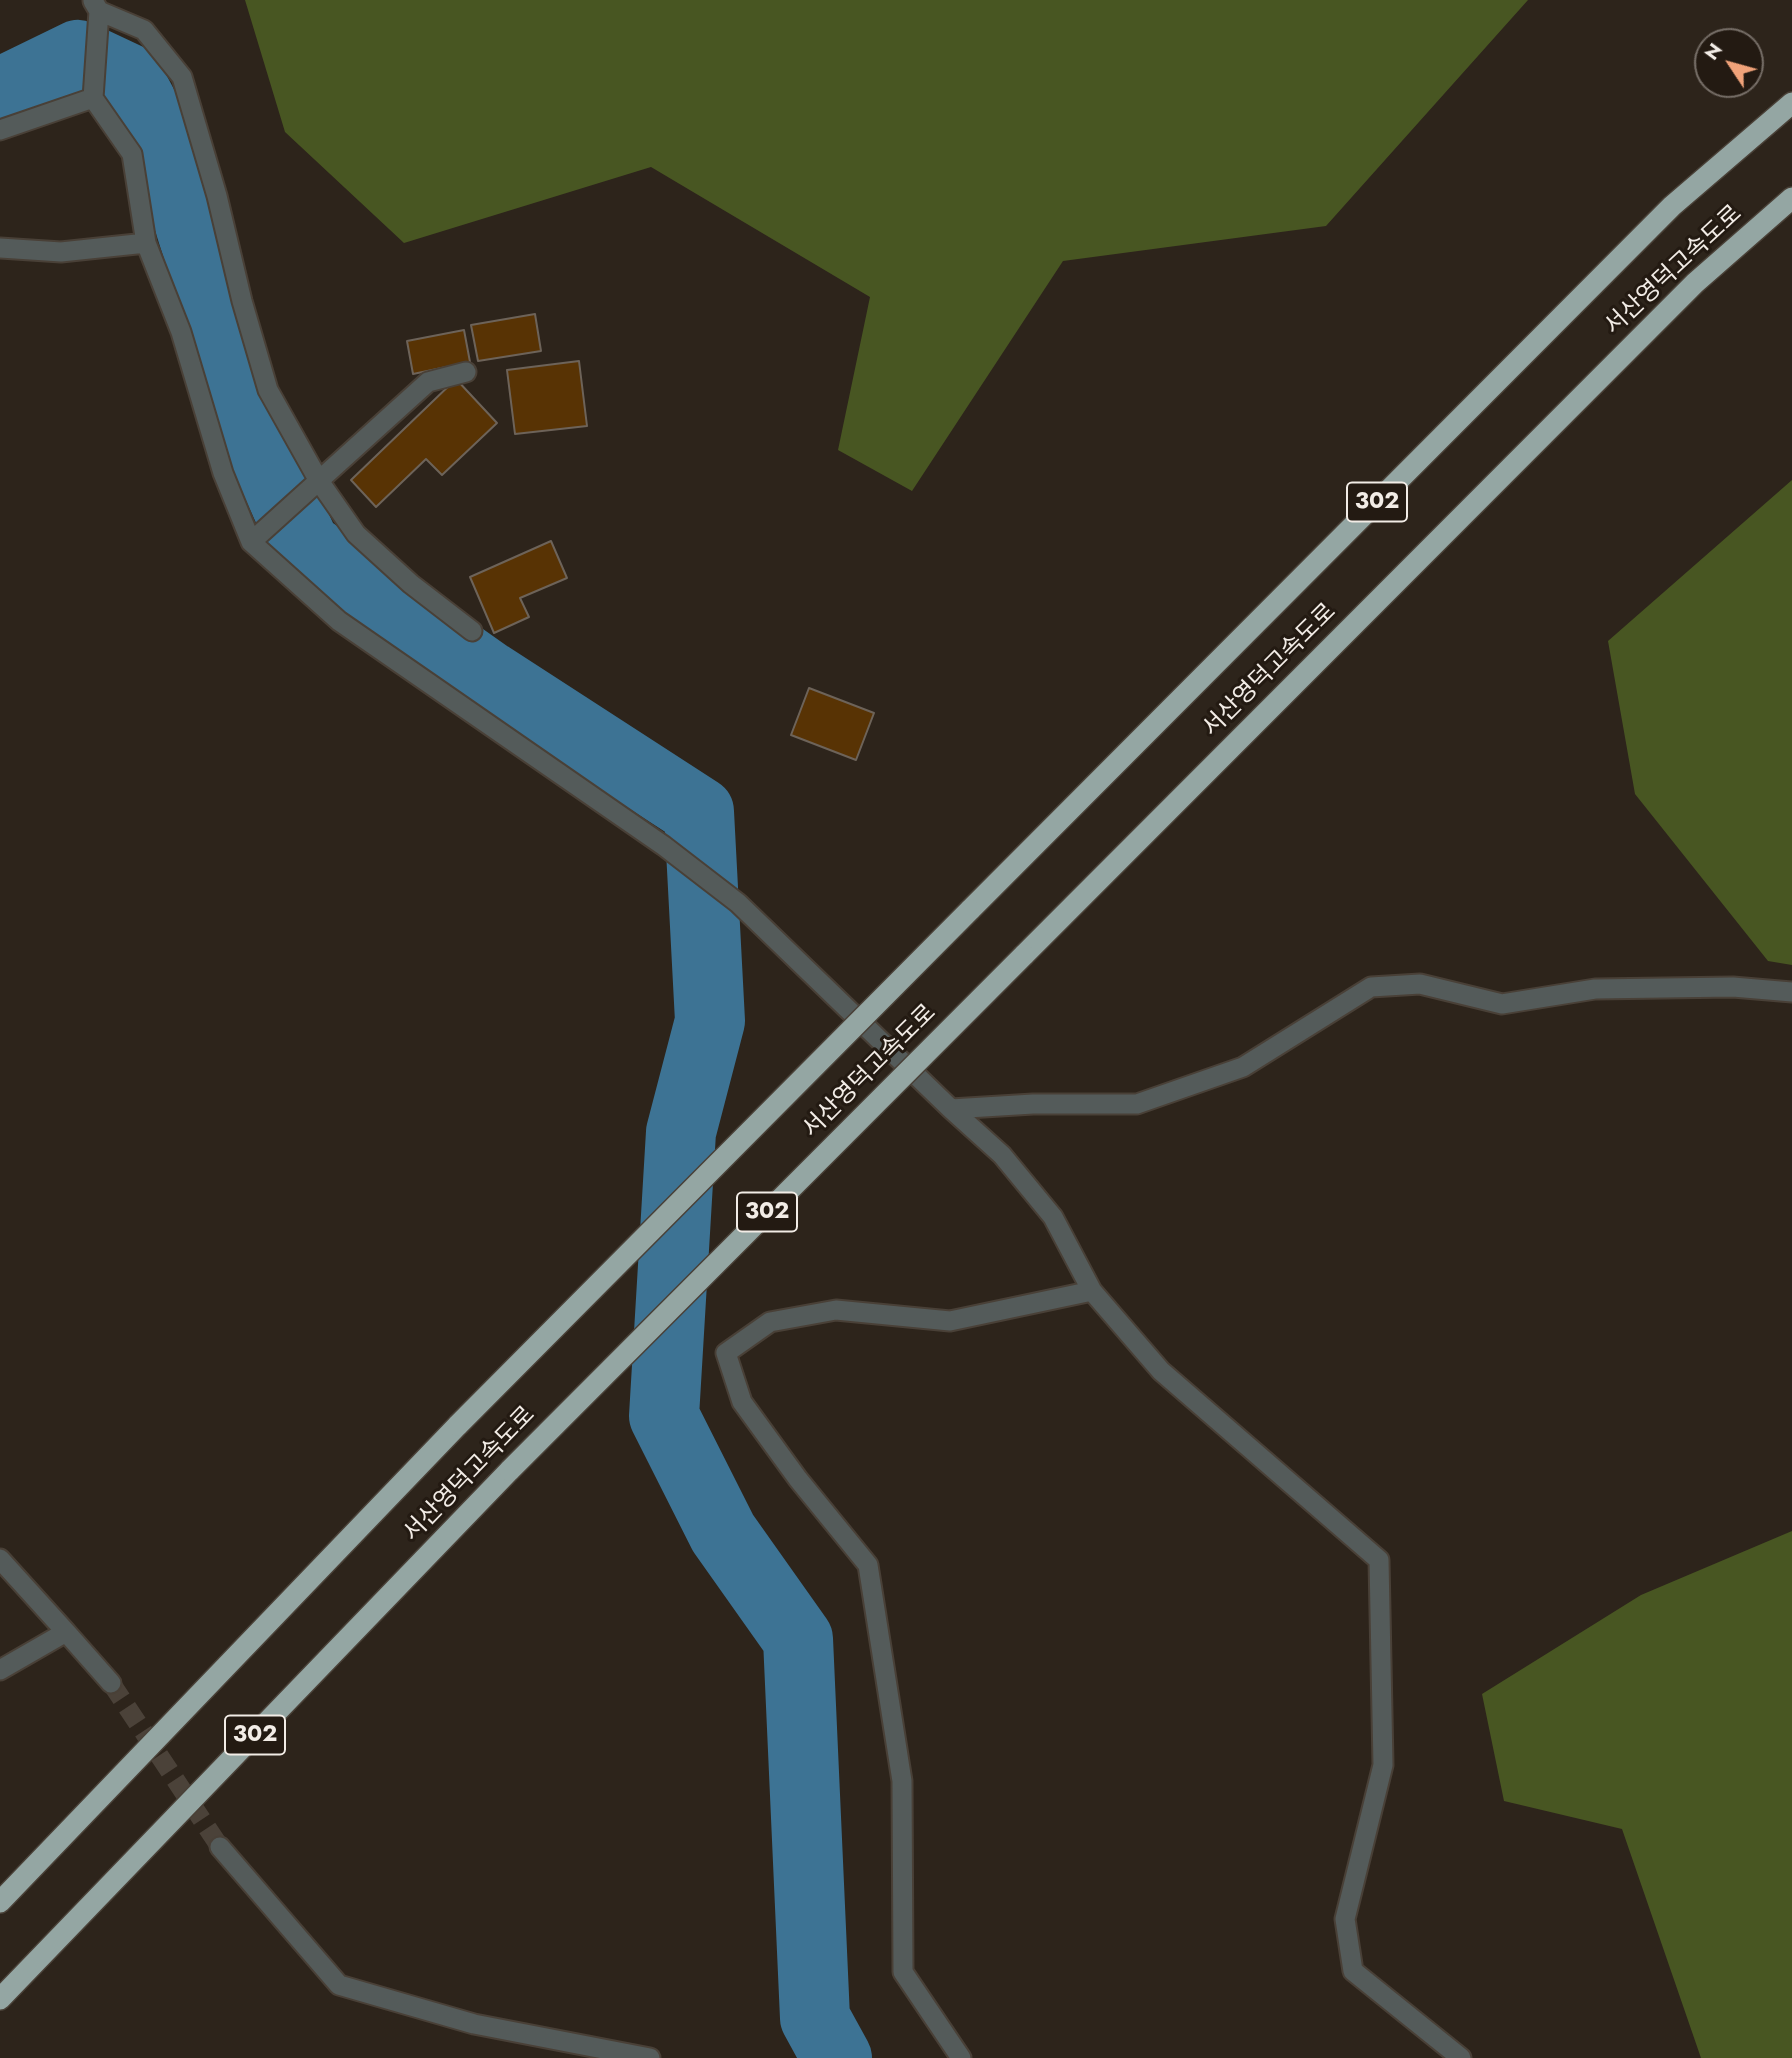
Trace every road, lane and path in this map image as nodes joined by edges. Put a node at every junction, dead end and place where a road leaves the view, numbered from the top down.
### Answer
1 (95, 5) edge
2 (93, 98) junction
3 (1792, 103) edge
4 (0, 130) edge
5 (1792, 198) edge
6 (146, 243) junction
7 (0, 248) edge
8 (466, 372) dead end
9 (318, 481) junction
10 (252, 541) junction
11 (472, 631) dead end
12 (1792, 992) edge
13 (951, 1109) junction
14 (1092, 1291) junction
15 (0, 1559) edge
16 (66, 1632) junction
17 (0, 1670) edge
18 (111, 1683) tunnel mouth
19 (220, 1847) tunnel mouth
20 (0, 1902) edge
21 (0, 1999) edge
22 (650, 2058) edge
23 (961, 2058) edge
24 (1461, 2058) edge

1 - 2 street
1 - 9 street
2 - 4 street
2 - 6 street
3 - 20 highway, 서산영덕고속도로 / 302, bridge
5 - 21 highway, 서산영덕고속도로 / 302, bridge
6 - 7 street
6 - 10 street
8 - 9 street
9 - 10 street
9 - 11 street
10 - 13 street
12 - 13 street
13 - 14 street
14 - 23 street
14 - 24 street
15 - 16 street
16 - 17 street
16 - 18 street
19 - 22 street

